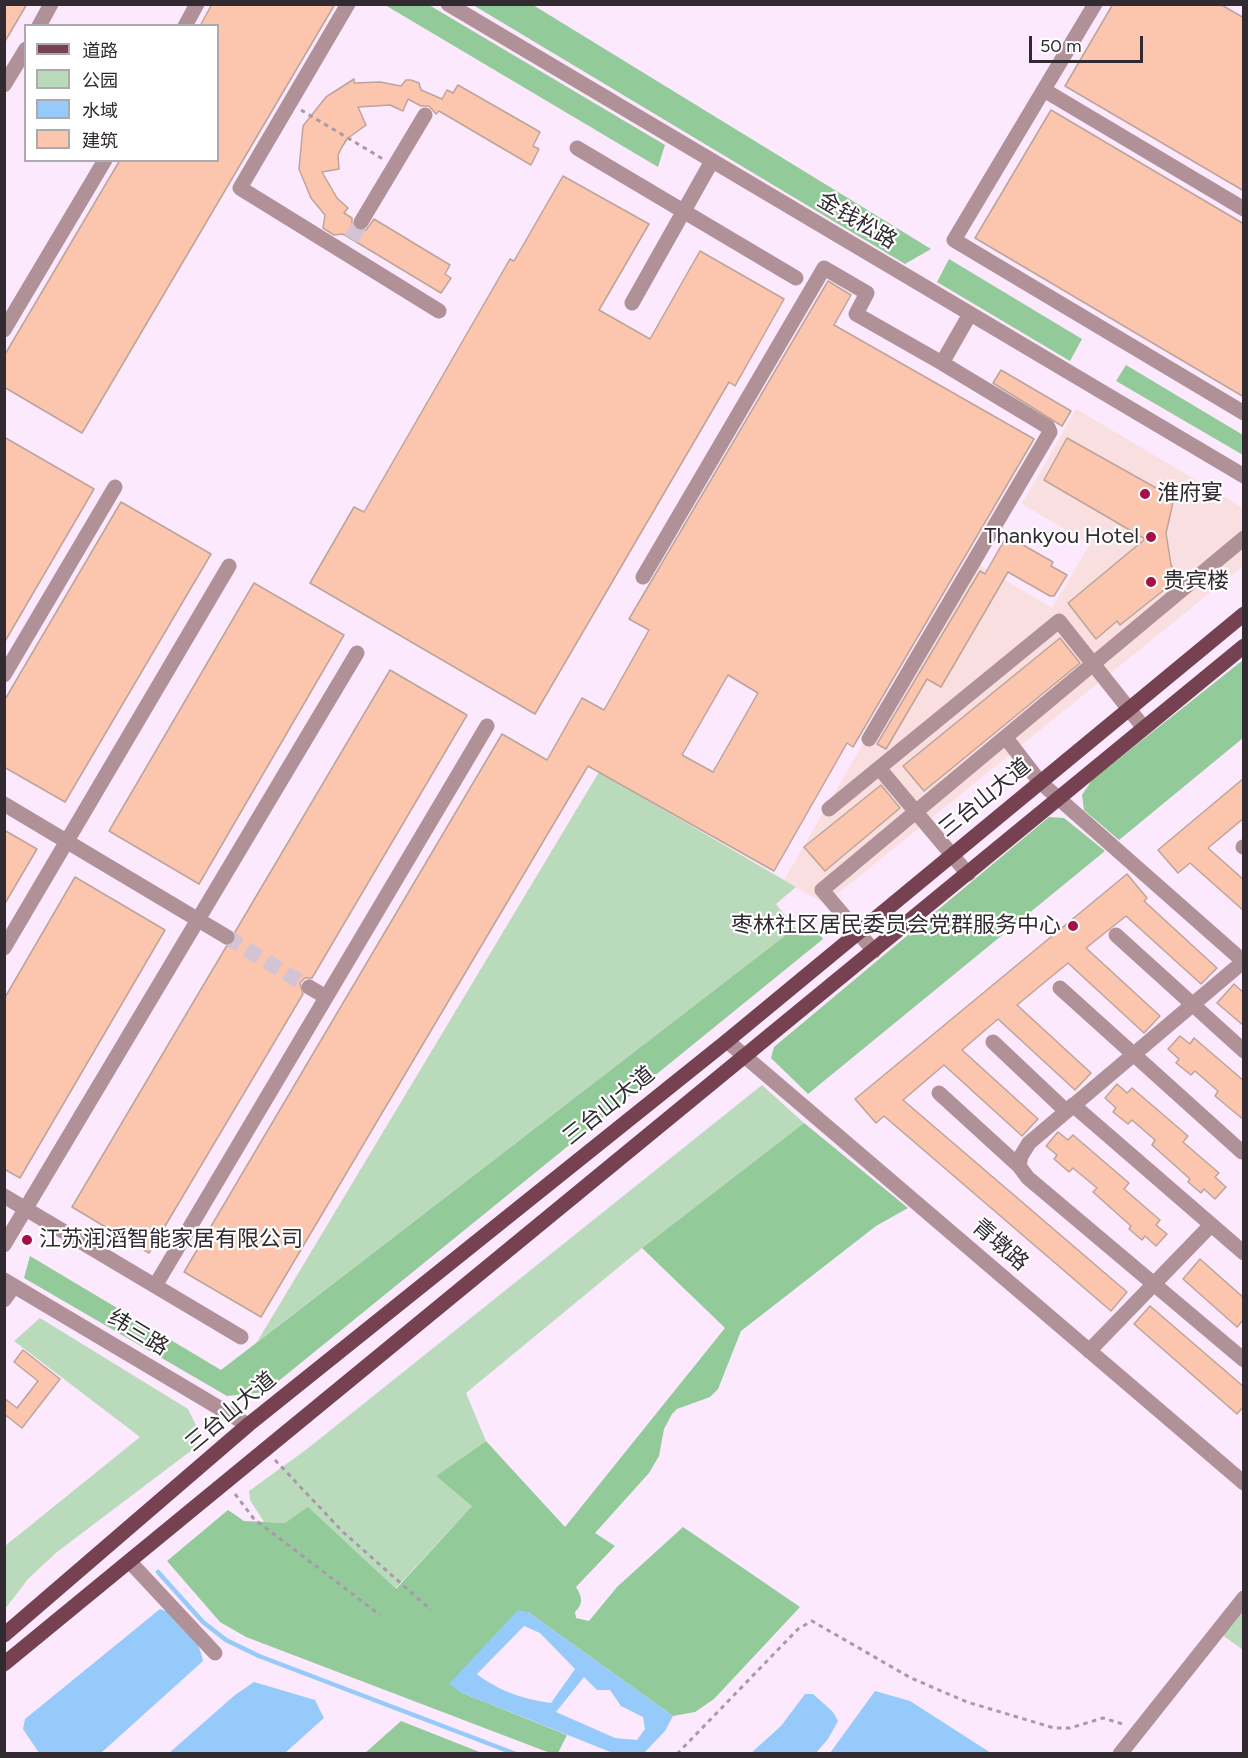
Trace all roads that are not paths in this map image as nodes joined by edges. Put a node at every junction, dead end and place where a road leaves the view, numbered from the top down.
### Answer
1 (51, 4) edge
2 (348, 4) edge
3 (448, 4) edge
4 (1095, 4) edge
5 (191, 7) edge
6 (40, 24) edge
7 (185, 24) edge
8 (24, 55) edge
9 (4, 85) edge
10 (1044, 90) junction
11 (425, 116) dead end
12 (577, 148) dead end
13 (712, 161) junction
14 (104, 162) edge
15 (1244, 209) edge
16 (684, 212) junction
17 (361, 222) tunnel mouth
18 (796, 278) dead end
19 (632, 303) dead end
20 (439, 311) dead end
21 (970, 314) junction
22 (6, 326) edge
23 (942, 363) junction
24 (1244, 413) edge
25 (1244, 476) edge
26 (115, 488) dead end
27 (1244, 538) edge
28 (229, 566) dead end
29 (643, 576) dead end
30 (1244, 614) edge
31 (1244, 646) edge
32 (357, 653) dead end
33 (1093, 665) junction
34 (4, 675) edge
35 (1130, 708) junction
36 (486, 726) dead end
37 (1144, 728) junction
38 (1006, 738) junction
39 (869, 739) dead end
40 (879, 768) junction
41 (1040, 782) junction
42 (1059, 798) junction
43 (4, 804) edge
44 (828, 809) dead end
45 (916, 812) junction
46 (67, 841) junction
47 (952, 855) junction
48 (968, 874) junction
49 (198, 920) junction
50 (858, 932) junction
51 (1116, 935) dead end
52 (227, 937) tunnel mouth
53 (4, 948) edge
54 (874, 951) junction
55 (1243, 961) edge
56 (309, 987) tunnel mouth
57 (1060, 988) dead end
58 (326, 997) junction
59 (1192, 1005) junction
60 (727, 1041) junction
61 (993, 1042) dead end
62 (1244, 1051) edge
63 (1134, 1054) junction
64 (745, 1057) junction
65 (939, 1093) dead end
66 (1070, 1108) junction
67 (1242, 1152) dead end
68 (1019, 1166) junction
69 (4, 1196) edge
70 (27, 1210) junction
71 (1210, 1225) junction
72 (4, 1245) edge
73 (1244, 1253) edge
74 (9, 1283) edge
75 (1154, 1284) junction
76 (155, 1286) junction
77 (4, 1300) edge
78 (241, 1336) dead end
79 (1089, 1351) junction
80 (1244, 1360) edge
81 (248, 1425) junction
82 (1244, 1483) edge
83 (130, 1562) junction
84 (1244, 1598) edge
85 (4, 1635) edge
86 (215, 1653) dead end
87 (4, 1664) edge
88 (1120, 1754) edge

1 - 6 street
2 - 20 street
3 - 13 street, 金钱松路
4 - 10 street
5 - 7 street
8 - 9 street
10 - 15 street
10 - 24 street
11 - 17 street
12 - 16 street
13 - 16 street
13 - 21 street, 金钱松路
14 - 22 street
16 - 18 street
16 - 19 street
21 - 23 street
21 - 25 street, 金钱松路
23 - 29 street
23 - 39 street
26 - 34 street
27 - 33 street
28 - 46 street
30 - 35 main road, 三台山大道
31 - 37 main road, 三台山大道
32 - 49 street
33 - 35 street
33 - 38 street
33 - 40 street
35 - 37 street
35 - 41 main road, 三台山大道
36 - 58 street
37 - 42 main road, 三台山大道
38 - 41 street
38 - 45 street
40 - 44 street
40 - 45 street
41 - 42 street
41 - 47 main road, 三台山大道
42 - 48 main road, 三台山大道
42 - 55 street
43 - 46 street
45 - 47 street
45 - 50 street
46 - 49 street
46 - 53 street
47 - 48 street
47 - 50 main road, 三台山大道
48 - 54 main road, 三台山大道
49 - 52 street
49 - 70 street
50 - 54 street
50 - 60 main road, 三台山大道
51 - 59 street
54 - 64 main road, 三台山大道
55 - 59 street
56 - 58 street
57 - 63 street
58 - 76 street
59 - 62 street
59 - 63 street
60 - 64 street, 青墩路
60 - 81 main road, 三台山大道
61 - 66 street
63 - 66 street
63 - 67 street
64 - 79 street, 青墩路
64 - 83 main road, 三台山大道
65 - 68 street
66 - 68 street
66 - 71 street
68 - 75 street
69 - 70 street
70 - 72 street
70 - 76 street
71 - 73 street
71 - 75 street
74 - 77 street
74 - 81 street, 纬三路
75 - 79 street
75 - 80 street
76 - 78 street
79 - 82 street, 青墩路
81 - 85 main road, 三台山大道
83 - 86 street
83 - 87 main road, 三台山大道
84 - 88 street

